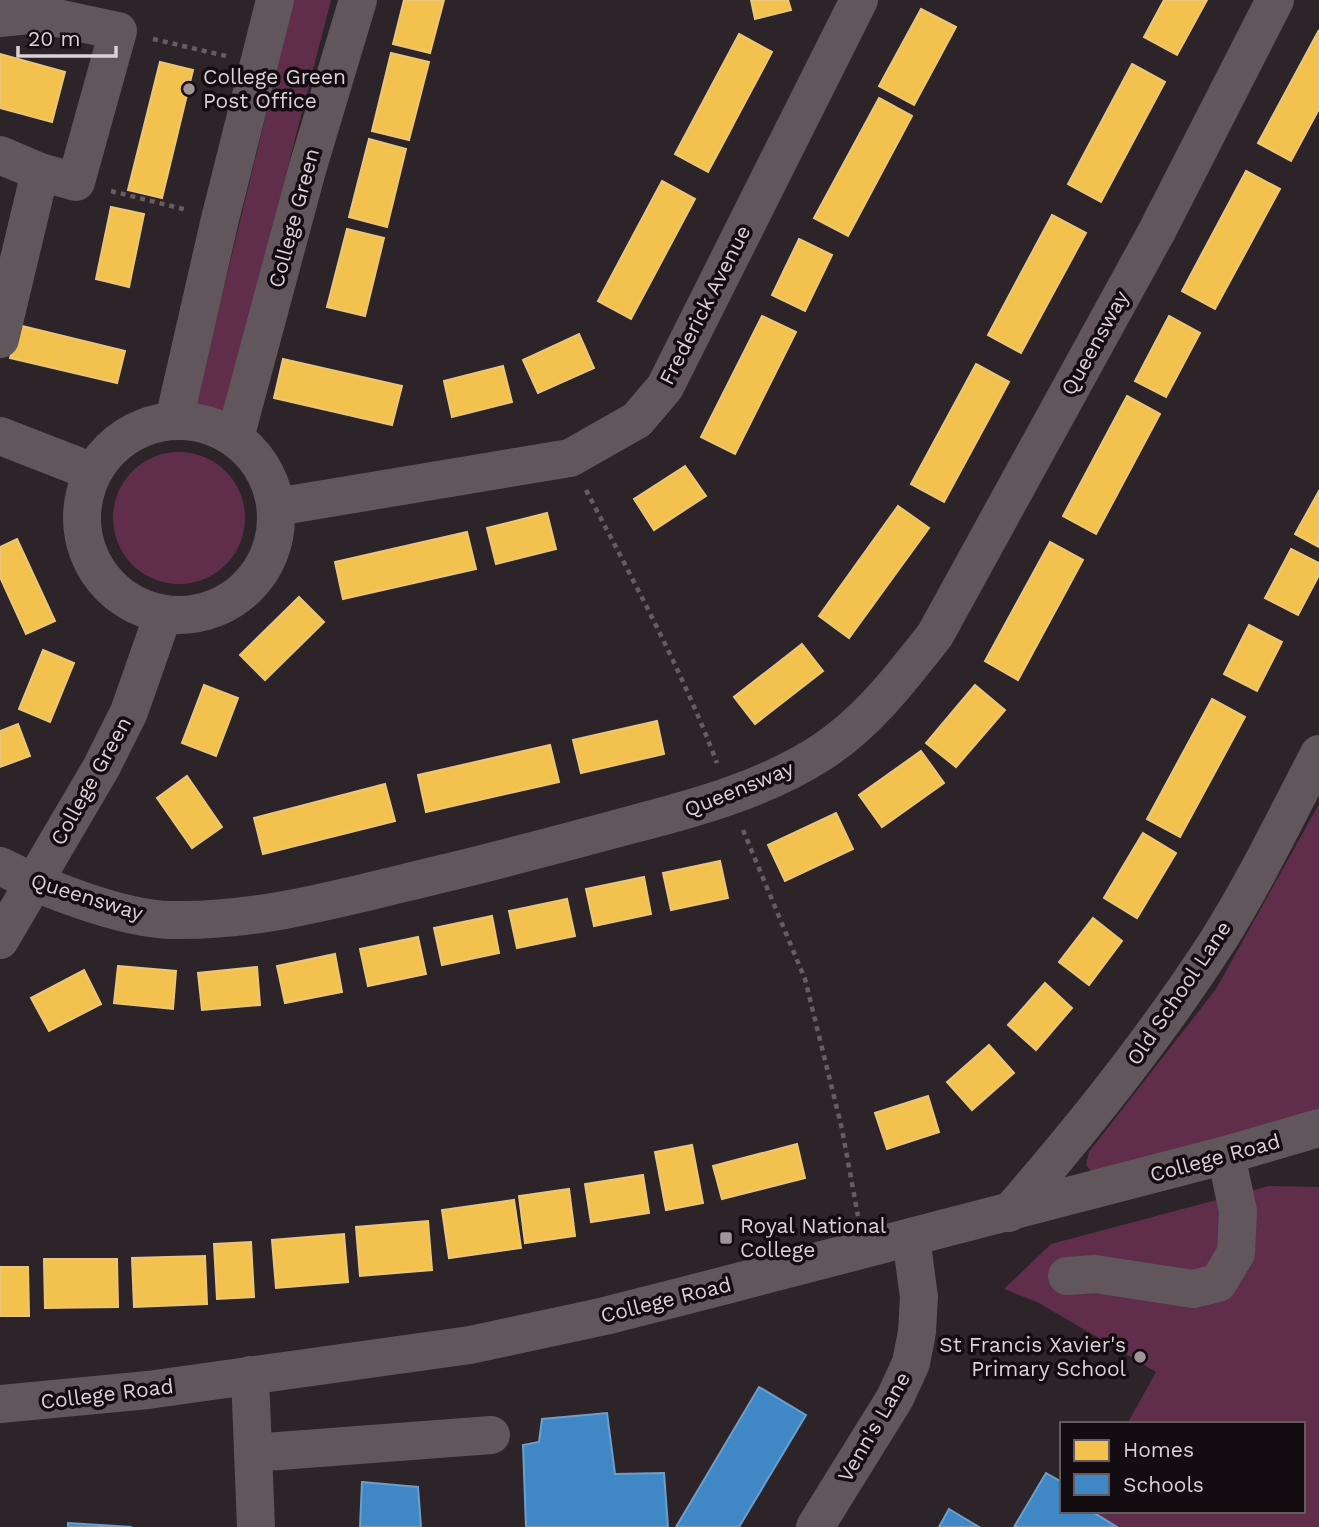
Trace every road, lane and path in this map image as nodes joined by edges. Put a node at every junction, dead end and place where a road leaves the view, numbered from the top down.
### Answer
1 (275, 0) edge
2 (358, 0) edge
3 (859, 0) edge
4 (1275, 0) edge
5 (0, 18) edge
6 (118, 31) junction
7 (258, 64) junction
8 (0, 155) edge
9 (40, 172) junction
10 (76, 182) junction
11 (220, 219) junction
12 (0, 339) edge
13 (174, 421) junction
14 (0, 436) edge
15 (235, 438) junction
16 (570, 458) junction
17 (93, 472) junction
18 (276, 507) junction
19 (163, 615) junction
20 (1319, 754) edge
21 (729, 795) junction
22 (0, 866) edge
23 (34, 883) junction
24 (0, 940) edge
25 (1319, 1128) edge
26 (1226, 1156) junction
27 (1009, 1213) junction
28 (911, 1238) junction
29 (864, 1250) junction
30 (1067, 1276) dead end
31 (250, 1374) junction
32 (0, 1404) edge
33 (491, 1435) dead end
34 (253, 1454) junction
35 (256, 1527) edge
36 (815, 1527) edge

1 - 7 street
2 - 15 street, College Green
3 - 16 street, Frederick Avenue
4 - 21 street, Queensway
5 - 6 street
6 - 7 path
6 - 10 street
7 - 11 street
8 - 9 street
9 - 10 street
9 - 12 street
10 - 11 path
11 - 13 street
13 - 15 street
13 - 17 street
14 - 17 street
15 - 18 street
16 - 18 street, Frederick Avenue
16 - 21 path
17 - 19 street
18 - 19 street
19 - 23 street, College Green
20 - 27 street, Old School Lane
21 - 23 street, Queensway
21 - 29 path
22 - 23 street, Queensway
23 - 24 street, College Green
25 - 26 street, College Road
26 - 27 street, College Road
26 - 30 street
27 - 28 street, College Road
28 - 29 street, College Road
28 - 36 street, Venn's Lane
29 - 31 street, College Road
31 - 32 street, College Road
31 - 34 street
33 - 34 street
34 - 35 street

